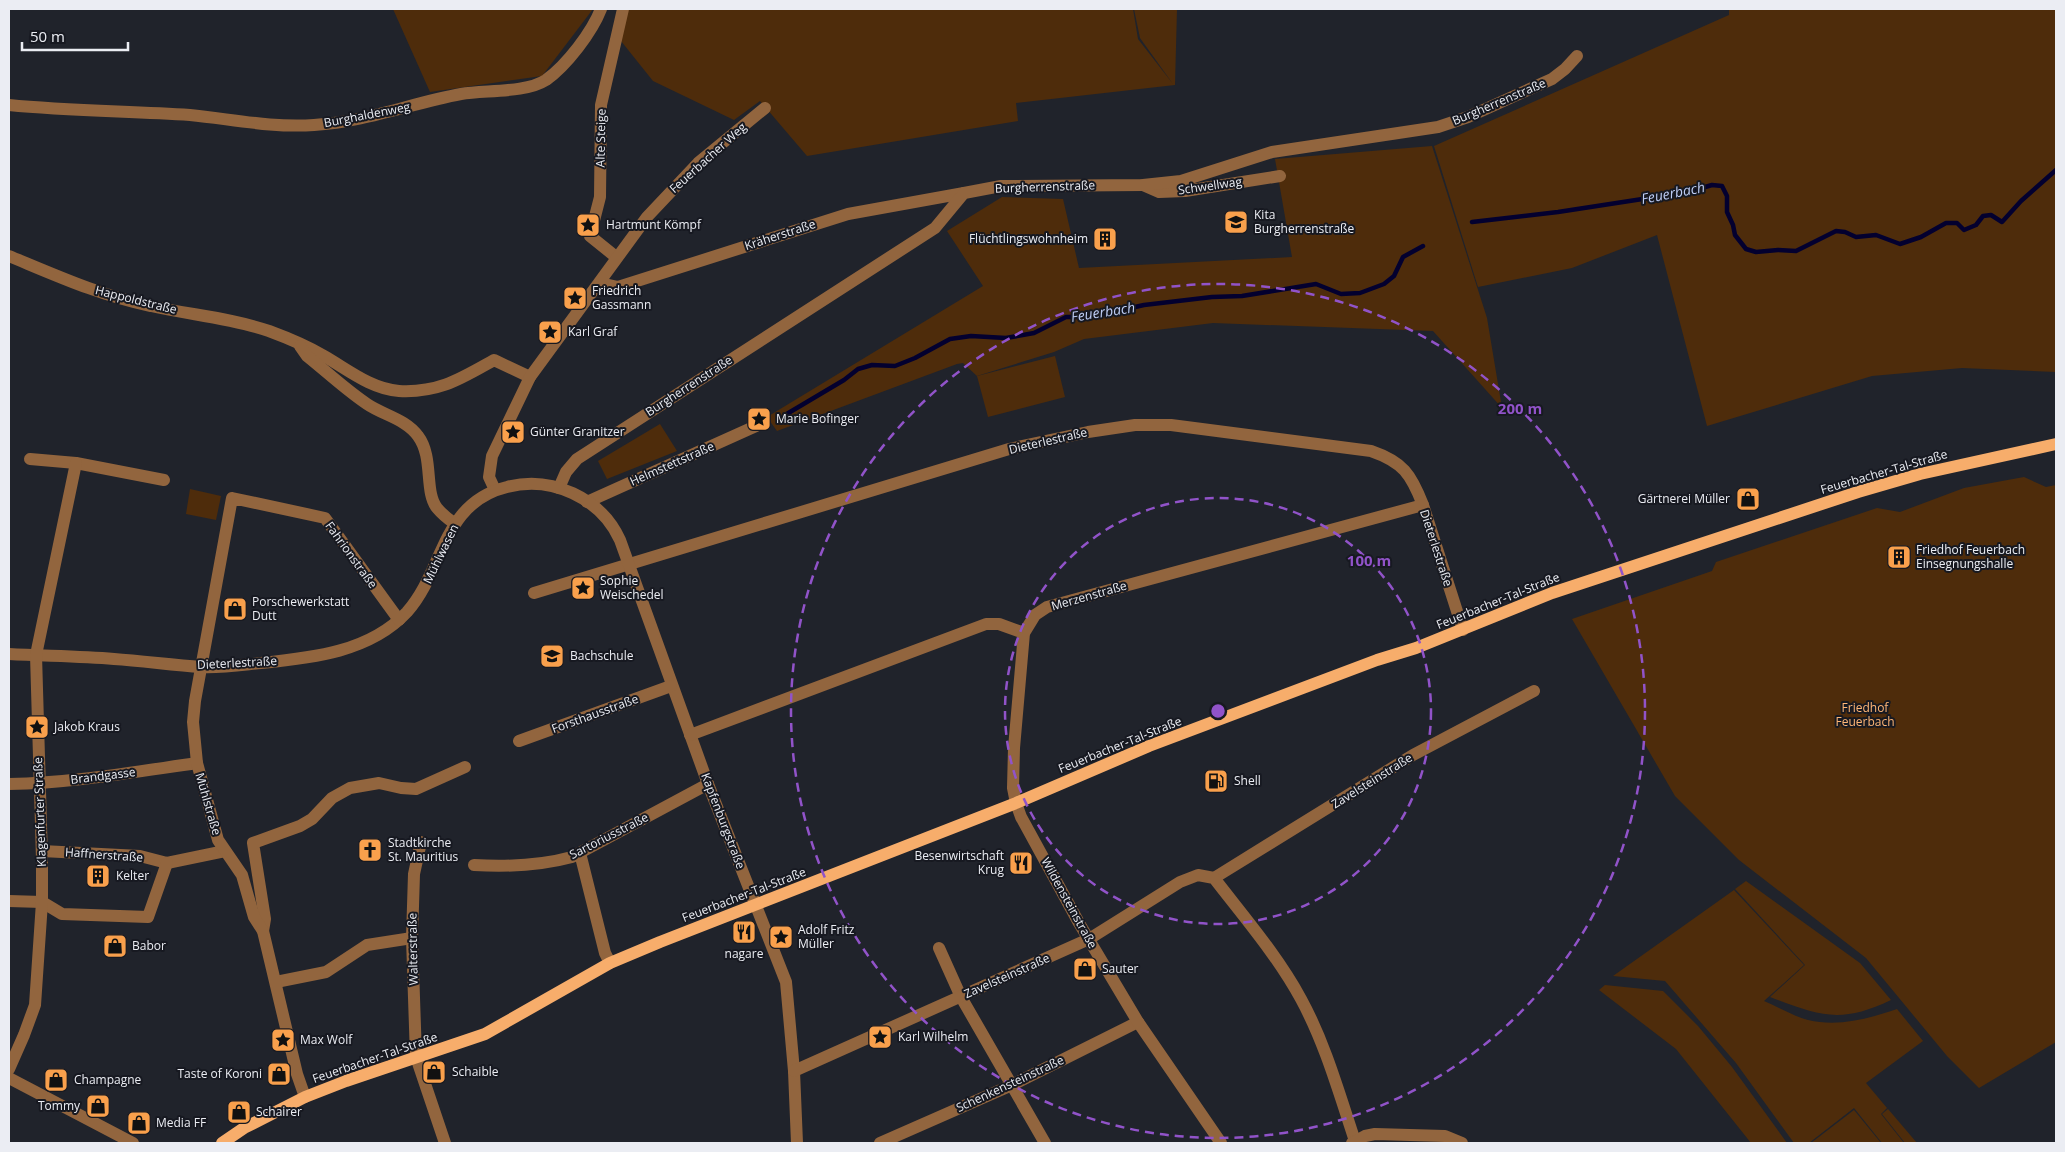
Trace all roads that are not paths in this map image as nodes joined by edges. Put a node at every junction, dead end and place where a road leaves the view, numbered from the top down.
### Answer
1 (623, 9) edge
2 (601, 10) edge
3 (1577, 56) dead end
4 (9, 105) edge
5 (765, 108) dead end
6 (1280, 176) dead end
7 (1143, 185) junction
8 (964, 193) junction
9 (9, 256) edge
10 (616, 257) junction
11 (600, 283) junction
12 (295, 341) junction
13 (530, 377) junction
14 (756, 426) dead end
15 (2056, 444) edge
16 (30, 459) dead end
17 (76, 463) junction
18 (164, 480) dead end
19 (559, 488) junction
20 (495, 490) junction
21 (232, 498) joint
22 (587, 502) junction
23 (1423, 505) junction
24 (454, 523) junction
25 (629, 563) junction
26 (534, 593) dead end
27 (399, 620) junction
28 (1462, 630) junction
29 (1024, 633) junction
30 (9, 654) edge
31 (36, 655) junction
32 (200, 667) junction
33 (671, 686) junction
34 (1534, 691) dead end
35 (690, 735) junction
36 (519, 741) dead end
37 (197, 763) junction
38 (465, 767) dead end
39 (9, 784) edge
40 (39, 784) junction
41 (708, 784) junction
42 (1016, 803) junction
43 (421, 842) dead end
44 (42, 851) junction
45 (225, 852) junction
46 (580, 853) junction
47 (167, 863) junction
48 (474, 865) dead end
49 (1214, 878) junction
50 (9, 901) edge
51 (42, 902) junction
52 (756, 905) junction
53 (263, 931) junction
54 (412, 938) junction
55 (1089, 940) junction
56 (939, 948) dead end
57 (610, 963) junction
58 (276, 982) junction
59 (961, 997) junction
60 (1138, 1022) junction
61 (416, 1057) junction
62 (9, 1069) edge
63 (794, 1071) junction
64 (9, 1078) edge
65 (1012, 1085) junction
66 (305, 1097) junction
67 (1354, 1142) edge
68 (133, 1143) edge
69 (222, 1143) edge
70 (445, 1143) edge
71 (797, 1143) edge
72 (880, 1143) edge
73 (1045, 1143) edge
74 (1221, 1143) edge
75 (1462, 1143) edge

1 - 10 street, Alte Steige
2 - 4 street, Burghaldenweg
3 - 7 street, Burgherrenstraße
5 - 10 street, Feuerbacher Weg
6 - 7 street, Schwellwag
7 - 8 street, Burgherrenstraße
8 - 11 street, Kräherstraße
8 - 19 street, Burgherrenstraße
9 - 12 street, Happoldstraße
10 - 11 street, Feuerbacher Weg
11 - 13 street, Feuerbacher Weg
12 - 13 street, Happoldstraße
12 - 24 street, Happoldstraße
13 - 20 street, Feuerbacher Weg
14 - 22 street, Helmstettstraße
15 - 28 main road, Feuerbacher-Tal-Straße
16 - 17 street
17 - 18 street
17 - 31 street, Klagenfurter Straße
19 - 20 street, Mühlwasen
19 - 22 street, Mühlwasen
20 - 24 street, Mühlwasen
21 - 27 street, Fahrionstraße
21 - 32 street, Mühlstraße
22 - 25 street, Mühlwasen
23 - 25 street, Dieterlestraße
23 - 28 street, Dieterlestraße
23 - 29 street, Merzenstraße
24 - 27 street, Mühlwasen
25 - 26 street, Dieterlestraße
25 - 33 street, Kapfenburgstraße
27 - 32 street, Dieterlestraße
28 - 42 main road, Feuerbacher-Tal-Straße
29 - 35 street
29 - 42 street, Wildensteinstraße
30 - 31 street, Dieterlestraße
31 - 32 street, Dieterlestraße
31 - 40 street, Klagenfurter Straße
32 - 37 street, Mühlstraße
33 - 35 street, Kapfenburgstraße
33 - 36 street, Forsthausstraße
34 - 49 street, Zavelsteinstraße
35 - 41 street, Kapfenburgstraße
37 - 40 street, Brandgasse
37 - 45 street, Mühlstraße
38 - 53 street
39 - 40 street, Brandgasse
40 - 44 street, Klagenfurter Straße
41 - 46 street, Sartoriusstraße
41 - 52 street, Kapfenburgstraße
42 - 52 main road, Feuerbacher-Tal-Straße
42 - 55 street, Wildensteinstraße
43 - 54 street, Walterstraße
44 - 47 street, Haffnerstraße
44 - 51 street, Klagenfurter Straße
45 - 47 street, Haffnerstraße
45 - 53 street, Mühlstraße
46 - 48 street, Sartoriusstraße
46 - 57 street
47 - 51 street
49 - 55 street, Zavelsteinstraße
49 - 67 street
50 - 51 street
51 - 62 street, Klagenfurter Straße
52 - 57 main road, Feuerbacher-Tal-Straße
52 - 63 street, Kapfenburgstraße
53 - 58 street, Mühlstraße
54 - 58 street
54 - 61 street, Walterstraße
55 - 59 street, Zavelsteinstraße
55 - 60 street, Wildensteinstraße
56 - 59 street
57 - 61 main road, Feuerbacher-Tal-Straße
58 - 66 street, Mühlstraße
59 - 63 street, Zavelsteinstraße
59 - 65 street
60 - 65 street, Schenkensteinstraße
60 - 74 street, Wildensteinstraße
61 - 66 main road, Feuerbacher-Tal-Straße
61 - 70 street, Walterstraße
63 - 71 street, Kapfenburgstraße
64 - 68 street
65 - 72 street, Schenkensteinstraße
65 - 73 street
66 - 69 main road, Feuerbacher-Tal-Straße
67 - 75 street

